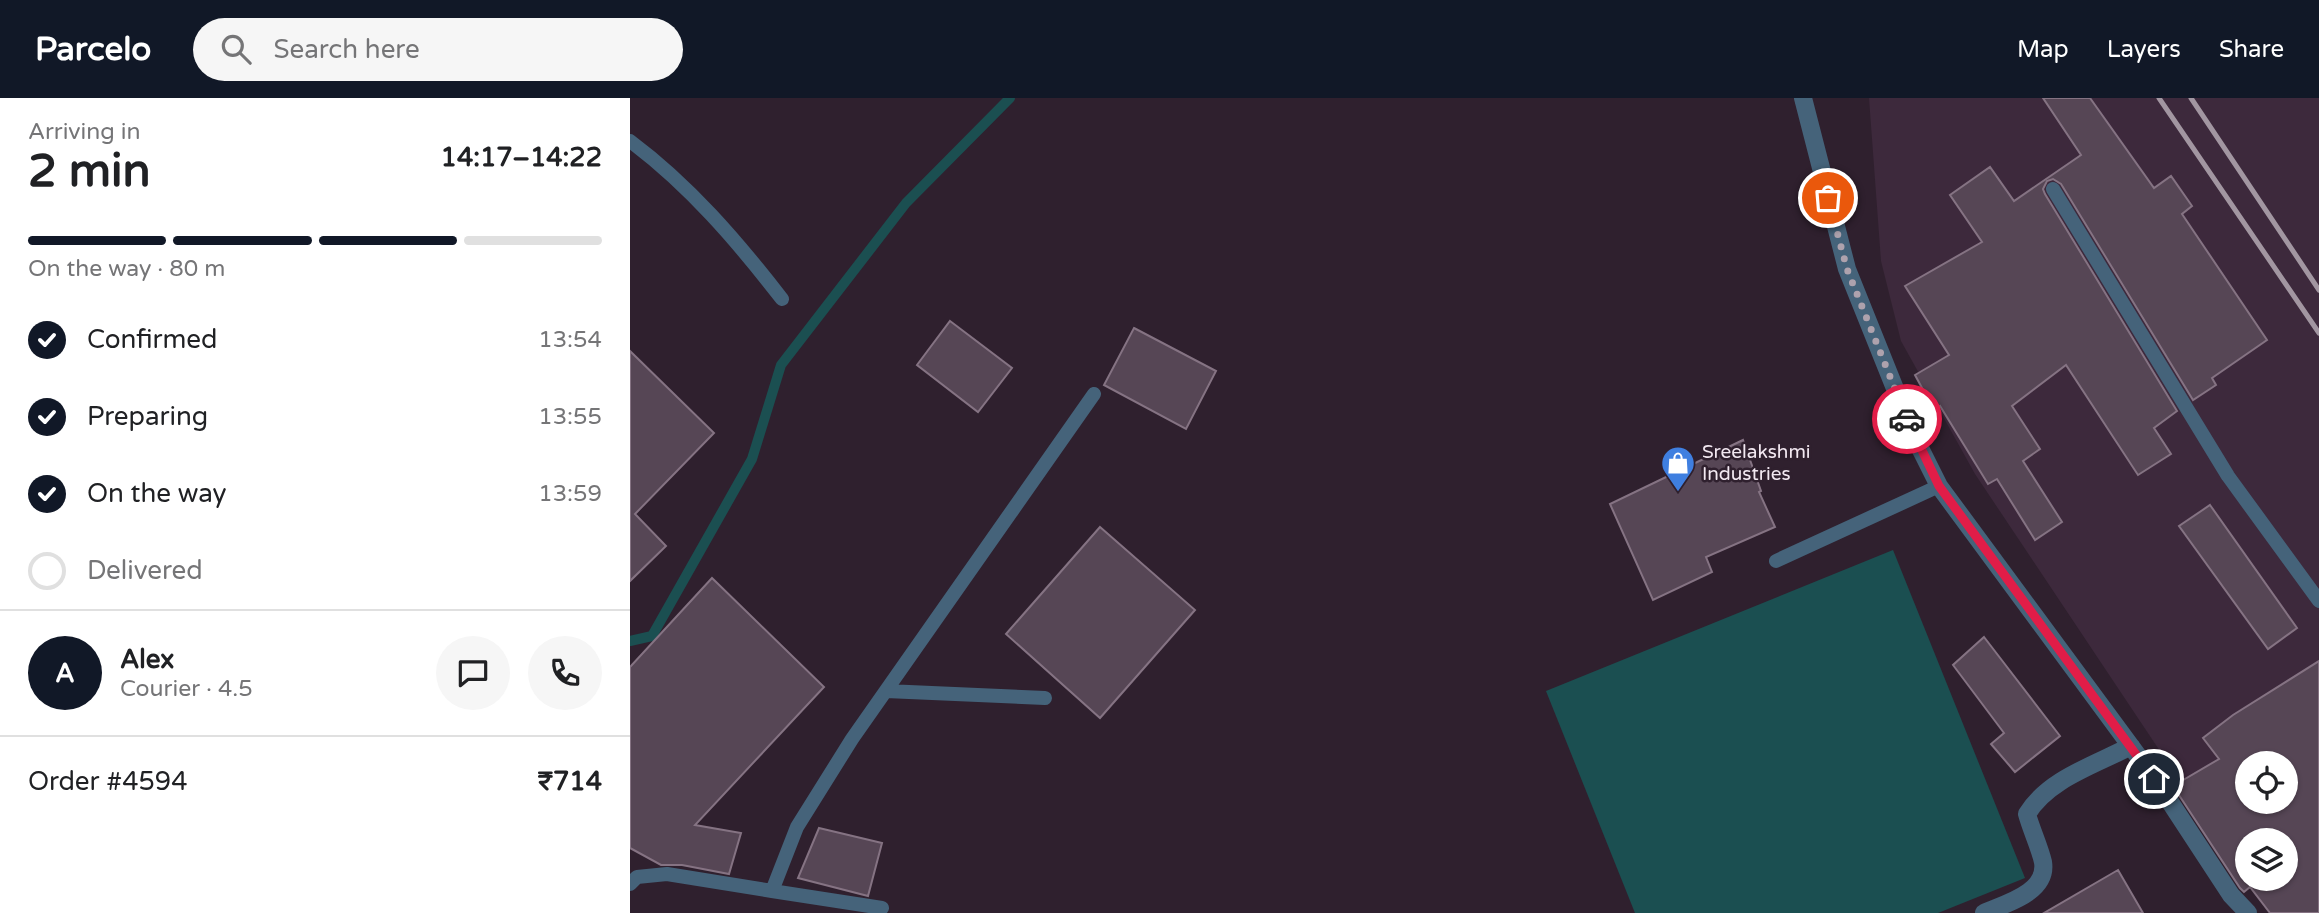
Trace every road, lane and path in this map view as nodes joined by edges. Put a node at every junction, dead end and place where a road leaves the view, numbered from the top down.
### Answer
1 (1803, 98) edge
2 (630, 141) edge
3 (2053, 189) dead end
4 (782, 299) dead end
5 (1094, 394) dead end
6 (1939, 486) junction
7 (1776, 561) dead end
8 (2319, 601) edge
9 (886, 691) junction
10 (1045, 698) dead end
11 (2131, 746) junction
12 (630, 884) edge
13 (772, 891) junction
14 (882, 908) dead end
15 (1984, 913) edge
16 (2248, 913) edge

1 - 6 street
2 - 4 lane
3 - 8 lane
5 - 9 lane
6 - 7 lane
6 - 11 street
9 - 10 lane
9 - 13 lane
11 - 15 street
11 - 16 street
12 - 13 lane
13 - 14 lane

